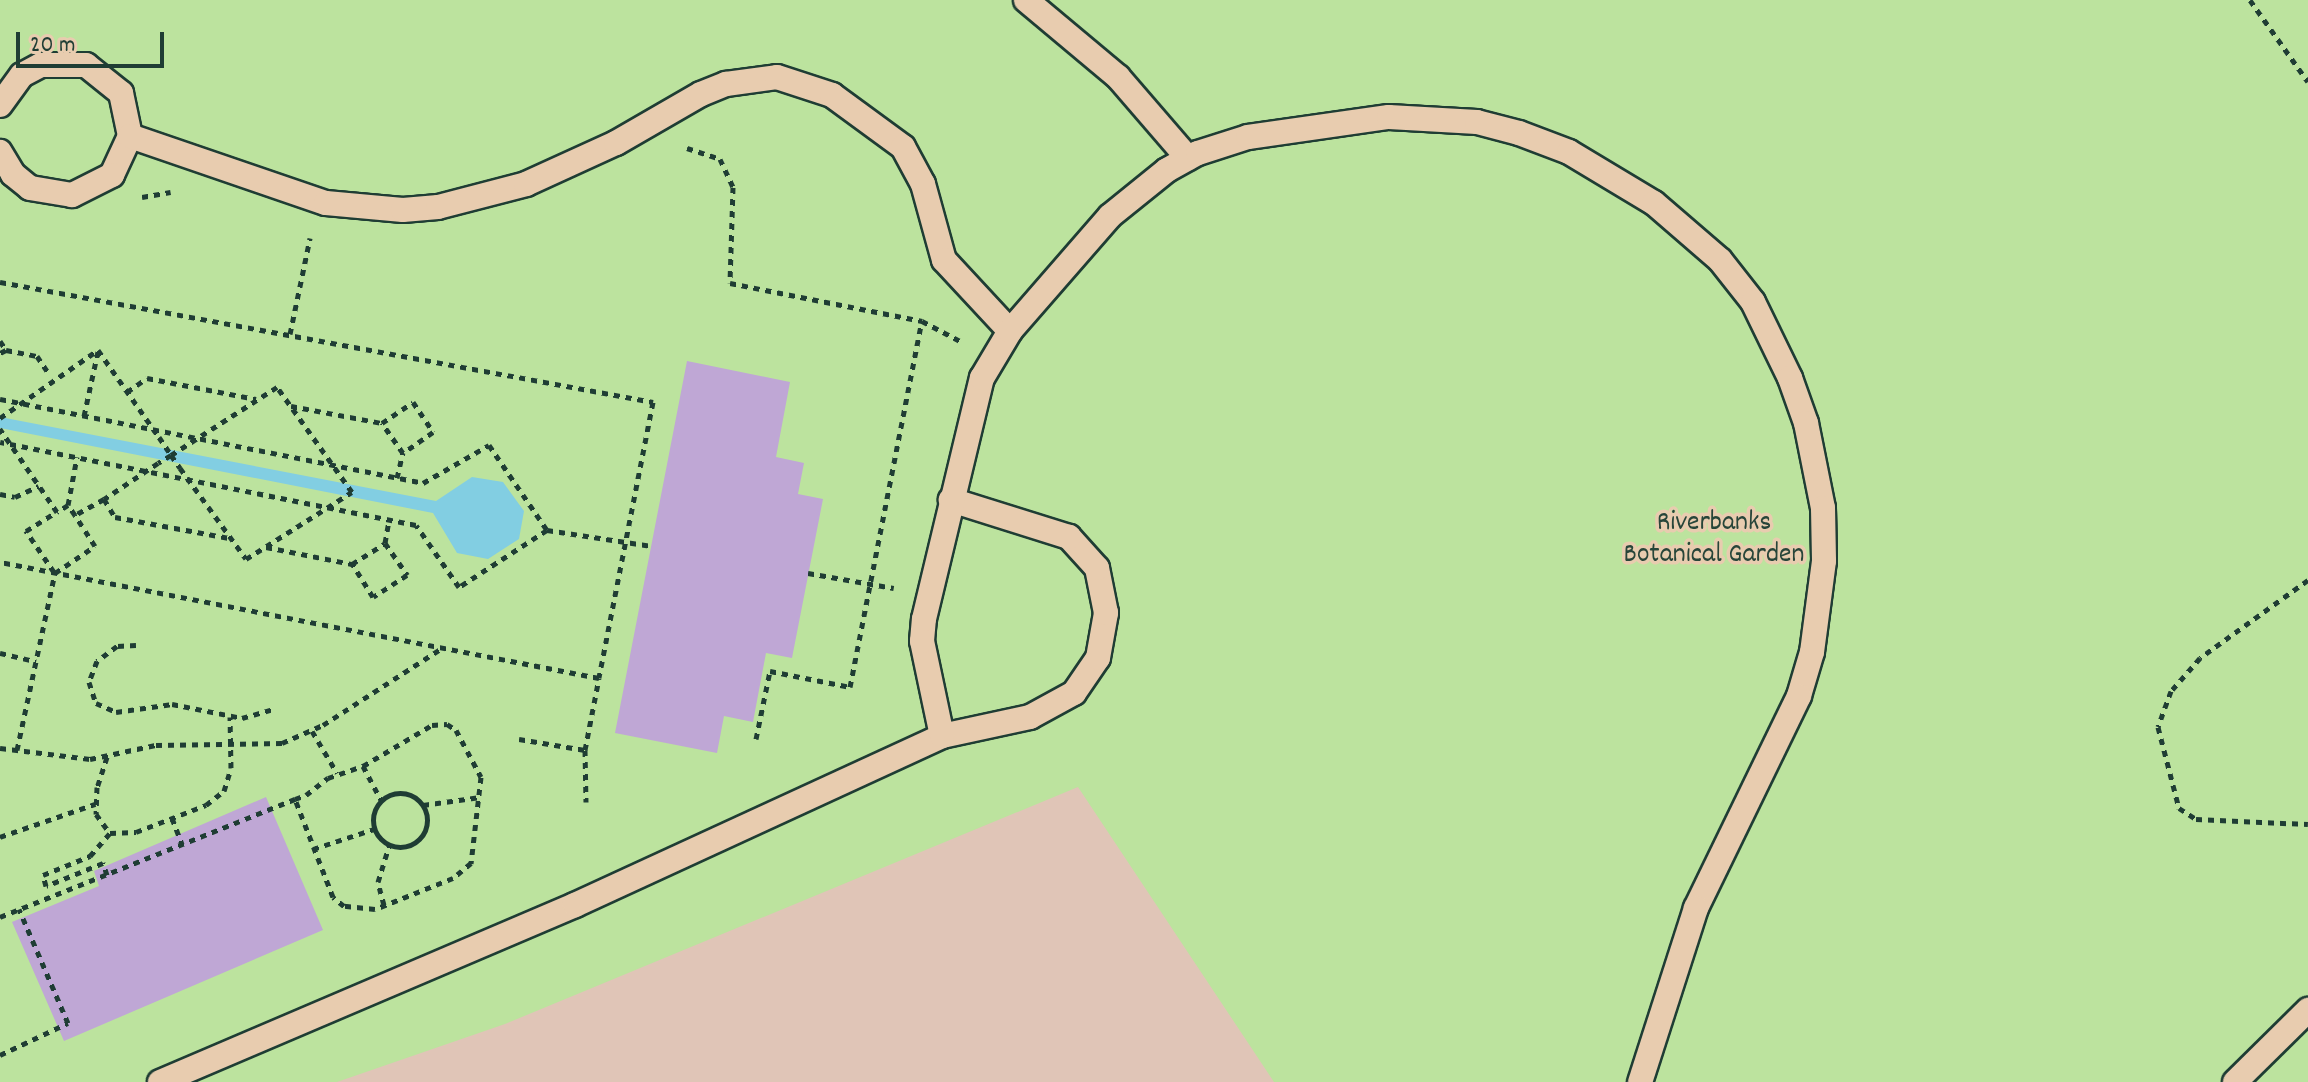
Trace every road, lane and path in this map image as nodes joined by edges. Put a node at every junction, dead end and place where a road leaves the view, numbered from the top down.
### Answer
1 (1026, 0) edge
2 (2250, 0) edge
3 (2308, 82) edge
4 (0, 105) edge
5 (130, 136) junction
6 (675, 150) dead end
7 (0, 152) edge
8 (1188, 158) junction
9 (178, 191) dead end
10 (154, 193) dead end
11 (313, 226) dead end
12 (0, 282) edge
13 (1010, 331) junction
14 (290, 335) junction
15 (0, 341) edge
16 (98, 350) junction
17 (3, 351) edge
18 (50, 375) dead end
19 (127, 392) junction
20 (0, 399) edge
21 (257, 399) junction
22 (21, 403) junction
23 (290, 406) junction
24 (84, 416) junction
25 (0, 418) edge
26 (382, 423) junction
27 (154, 430) junction
28 (1, 431) edge
29 (197, 439) junction
30 (0, 442) edge
31 (10, 444) junction
32 (403, 453) junction
33 (171, 455) junction
34 (77, 457) junction
35 (333, 465) junction
36 (147, 471) junction
37 (397, 478) junction
38 (189, 479) junction
39 (39, 486) junction
40 (0, 494) edge
41 (104, 499) junction
42 (951, 500) junction
43 (68, 505) junction
44 (327, 507) junction
45 (57, 512) junction
46 (75, 515) junction
47 (389, 520) junction
48 (547, 530) junction
49 (230, 538) junction
50 (624, 542) junction
51 (385, 543) junction
52 (652, 546) dead end
53 (265, 547) junction
54 (0, 562) edge
55 (352, 564) junction
56 (55, 573) junction
57 (808, 573) dead end
58 (2308, 580) edge
59 (870, 583) junction
60 (929, 595) junction
61 (136, 645) dead end
62 (443, 648) junction
63 (0, 653) edge
64 (36, 661) junction
65 (599, 678) junction
66 (276, 708) dead end
67 (230, 717) junction
68 (312, 731) junction
69 (942, 736) junction
70 (519, 739) dead end
71 (756, 739) dead end
72 (0, 748) edge
73 (231, 748) junction
74 (17, 750) junction
75 (585, 750) junction
76 (107, 757) junction
77 (363, 766) junction
78 (337, 773) junction
79 (480, 797) junction
80 (295, 799) junction
81 (381, 800) junction
82 (586, 802) dead end
83 (95, 804) junction
84 (423, 805) junction
85 (172, 818) junction
86 (2308, 824) edge
87 (374, 829) junction
88 (110, 833) junction
89 (0, 837) edge
90 (182, 844) junction
91 (389, 846) junction
92 (313, 849) junction
93 (107, 875) junction
94 (384, 905) junction
95 (19, 909) junction
96 (0, 917) edge
97 (2308, 1010) edge
98 (0, 1055) edge
99 (160, 1082) edge
100 (1640, 1082) edge
101 (2235, 1082) edge

1 - 8 lane
2 - 3 path
4 - 5 lane
5 - 7 lane
5 - 13 lane
6 - 59 path
8 - 13 lane
8 - 100 lane
9 - 10 path
11 - 14 path
12 - 14 path
13 - 42 lane
14 - 50 path
15 - 17 path
16 - 19 path
16 - 22 path
16 - 24 path
17 - 18 path
19 - 21 path
19 - 27 path
20 - 22 path
21 - 23 path
21 - 29 path
22 - 24 path
22 - 25 path
23 - 26 path
23 - 35 path
24 - 27 path
26 - 32 path
26 - 32 path
27 - 29 path
27 - 33 path
28 - 31 path
29 - 33 path
29 - 35 path
30 - 31 path
31 - 34 path
31 - 39 path
32 - 37 path
33 - 36 path
33 - 38 path
34 - 36 path
34 - 43 path
35 - 37 path
35 - 44 path
36 - 38 path
36 - 41 path
37 - 48 path
38 - 44 path
38 - 49 path
39 - 40 path
39 - 45 path
41 - 46 path
41 - 49 path
42 - 60 lane
42 - 69 lane
43 - 45 path
43 - 46 path
44 - 47 path
44 - 53 path
45 - 56 path
46 - 56 path
47 - 48 path
47 - 51 path
48 - 50 path
49 - 53 path
50 - 52 path
50 - 65 path
51 - 55 path
51 - 55 path
53 - 55 path
54 - 56 path
56 - 62 path
56 - 64 path
57 - 59 path
58 - 86 path
59 - 60 path
59 - 71 path
60 - 69 lane
61 - 67 path
62 - 65 path
62 - 68 path
63 - 64 path
64 - 74 path
65 - 75 path
66 - 67 path
67 - 73 path
68 - 73 path
68 - 78 path
69 - 99 lane
70 - 75 path
72 - 74 path
73 - 76 path
73 - 85 path
74 - 76 path
75 - 82 path
76 - 83 path
77 - 78 path
77 - 79 path
77 - 81 path
78 - 80 path
79 - 84 path
79 - 94 path
80 - 90 path
80 - 92 path
81 - 84 path
81 - 87 path
83 - 88 path
83 - 89 path
84 - 91 path
85 - 88 path
85 - 90 path
87 - 91 path
87 - 92 path
88 - 93 path
90 - 93 path
91 - 94 path
92 - 94 path
93 - 95 path
95 - 96 path
95 - 98 path
97 - 101 lane

